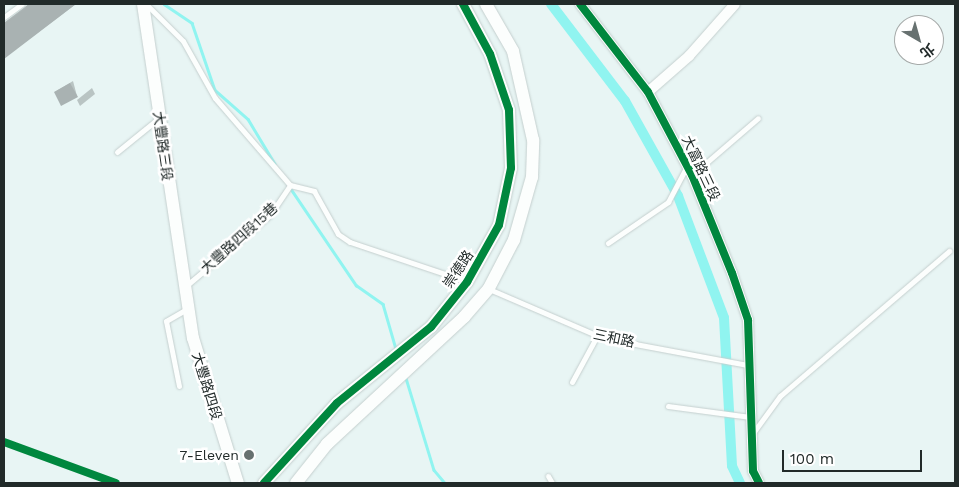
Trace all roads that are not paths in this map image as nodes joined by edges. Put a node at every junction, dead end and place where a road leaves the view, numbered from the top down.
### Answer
1 (22, 4) edge
2 (145, 4) edge
3 (463, 4) edge
4 (486, 4) edge
5 (580, 4) edge
6 (735, 4) edge
7 (4, 17) edge
8 (648, 92) junction
9 (159, 117) junction
10 (758, 118) dead end
11 (117, 152) dead end
12 (688, 171) junction
13 (290, 185) junction
14 (608, 244) dead end
15 (949, 250) dead end
16 (467, 282) junction
17 (184, 288) junction
18 (489, 288) junction
19 (187, 308) junction
20 (597, 336) junction
21 (747, 365) junction
22 (572, 382) dead end
23 (180, 386) dead end
24 (668, 406) dead end
25 (750, 417) junction
26 (751, 435) junction
27 (548, 476) dead end
28 (238, 483) edge
29 (264, 483) edge
30 (296, 483) edge
31 (552, 483) edge
32 (759, 483) edge

1 - 7 lane
2 - 9 street, 大豐路三段
2 - 13 lane
3 - 16 street, 崇德路
4 - 18 street
5 - 8 street, 大富路三段
6 - 8 street
8 - 12 street, 大富路三段
9 - 11 lane
9 - 17 street, 大豐路三段
10 - 12 lane
12 - 14 lane
12 - 21 street, 大富路三段
13 - 16 lane
13 - 17 lane, 大豐路四段15巷
15 - 26 lane
16 - 29 street, 崇德路
17 - 19 street, 大豐路四段
18 - 20 lane, 三和路
18 - 30 street
19 - 23 lane
19 - 28 street, 大豐路四段
20 - 21 lane, 三和路
20 - 22 lane
21 - 25 street, 大富路三段
24 - 25 lane
25 - 26 street, 大富路三段
26 - 32 street, 大富路三段
27 - 31 lane

